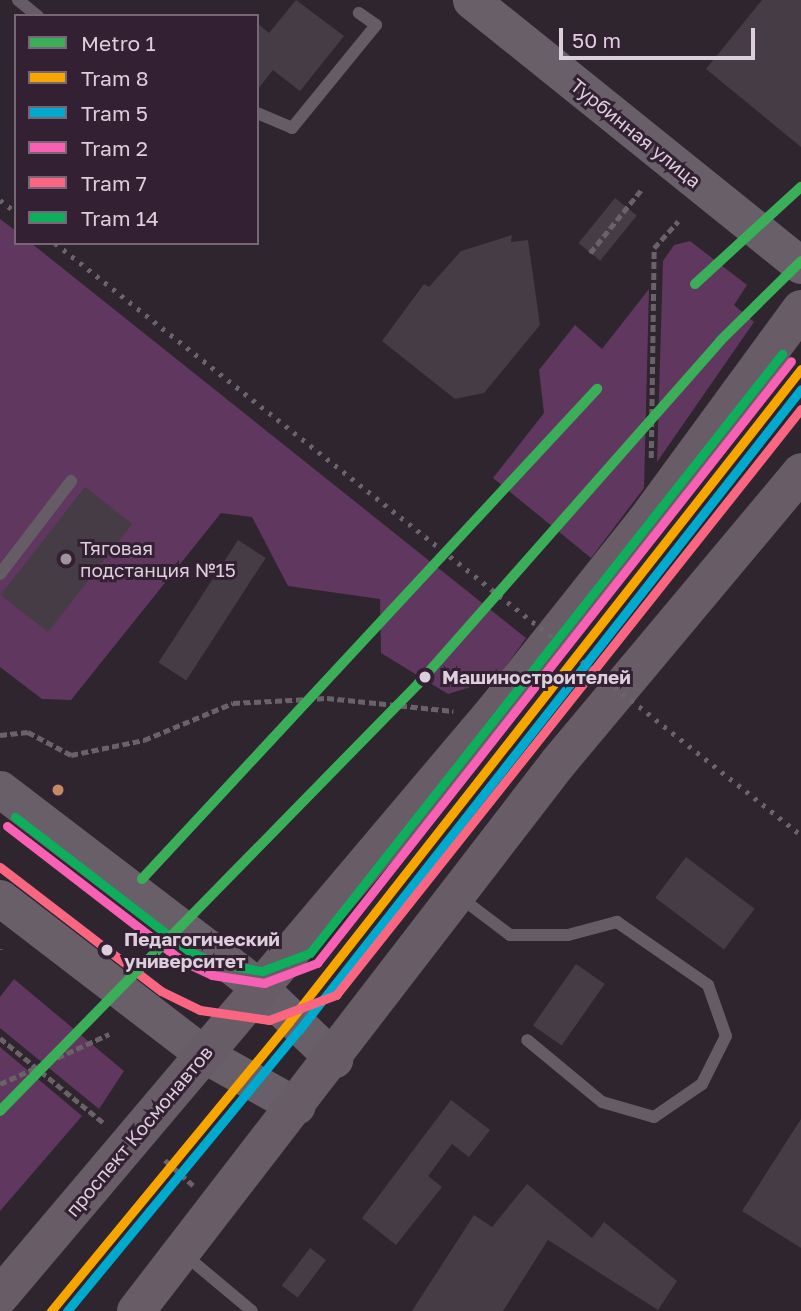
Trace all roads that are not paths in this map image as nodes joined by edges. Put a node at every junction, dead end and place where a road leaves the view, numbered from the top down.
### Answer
1 (18, 0) edge
2 (471, 0) edge
3 (359, 13) dead end
4 (36, 14) edge
5 (259, 114) edge
6 (801, 265) edge
7 (801, 309) edge
8 (801, 472) edge
9 (71, 481) dead end
10 (0, 574) edge
11 (0, 789) edge
12 (457, 896) junction
13 (0, 898) edge
14 (260, 988) junction
15 (527, 1040) dead end
16 (203, 1054) junction
17 (334, 1059) junction
18 (297, 1106) junction
19 (184, 1253) junction
20 (0, 1296) edge
21 (136, 1311) edge
22 (252, 1311) edge

1 - 4 lane
2 - 6 main road, Турбинная улица
3 - 5 lane
7 - 14 main road, проспект Космонавтов
8 - 12 main road
9 - 10 lane
11 - 14 main road
12 - 15 lane
12 - 17 main road
13 - 16 main road
14 - 16 main road, проспект Космонавтов
14 - 17 main road
16 - 18 main road
16 - 20 main road, проспект Космонавтов
17 - 18 main road
18 - 19 main road
19 - 21 main road
19 - 22 lane

